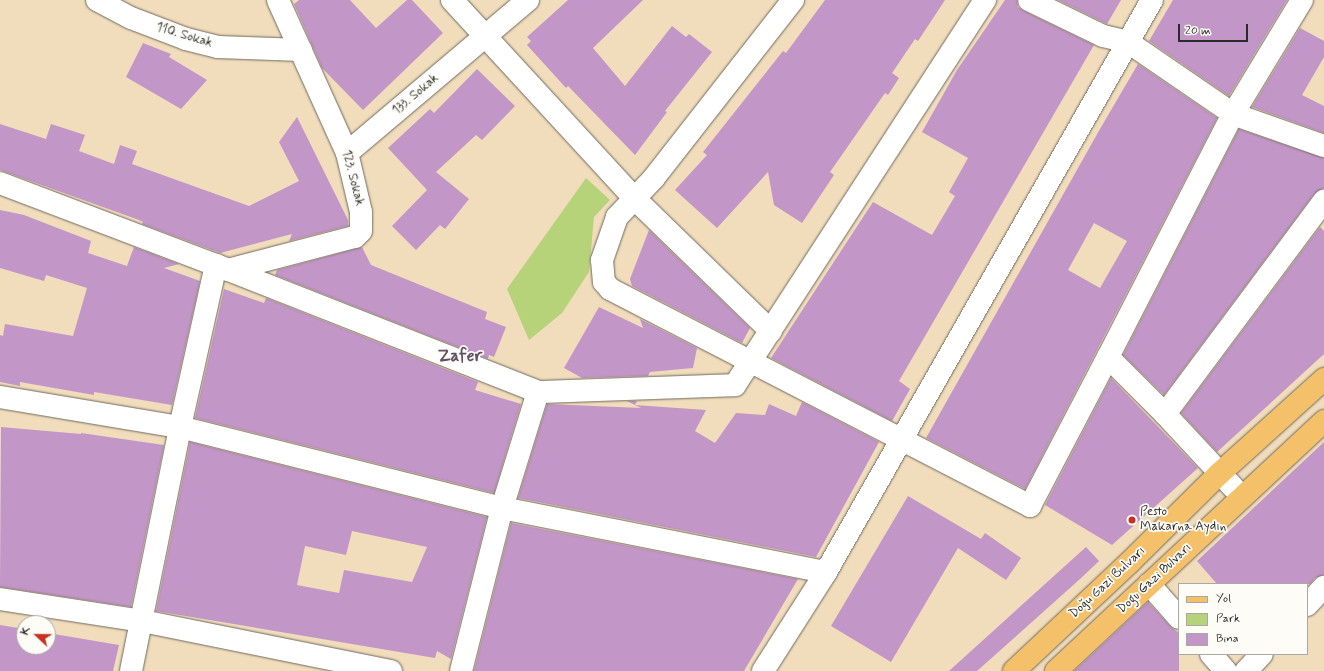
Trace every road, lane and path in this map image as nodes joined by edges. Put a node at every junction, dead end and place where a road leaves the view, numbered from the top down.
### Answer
1 (97, 0) edge
2 (278, 0) edge
3 (452, 0) edge
4 (528, 0) edge
5 (792, 0) edge
6 (985, 0) edge
7 (1029, 0) edge
8 (1152, 0) edge
9 (1302, 0) edge
10 (485, 38) junction
11 (1128, 42) junction
12 (301, 50) junction
13 (1233, 114) junction
14 (1324, 146) edge
15 (347, 153) junction
16 (0, 183) edge
17 (634, 198) junction
18 (1324, 201) edge
19 (222, 267) junction
20 (771, 331) junction
21 (1108, 357) junction
22 (751, 362) junction
23 (1324, 379) edge
24 (538, 392) junction
25 (0, 397) edge
26 (1165, 414) junction
27 (1324, 421) edge
28 (180, 426) junction
29 (901, 439) junction
30 (1219, 474) junction
31 (1242, 498) junction
32 (502, 508) junction
33 (826, 572) junction
34 (1149, 584) junction
35 (1324, 587) edge
36 (0, 599) edge
37 (1308, 604) edge
38 (1178, 617) edge
39 (142, 621) junction
40 (1212, 655) edge
41 (1261, 655) edge
42 (131, 671) edge
43 (391, 671) edge
44 (461, 671) edge
45 (763, 671) edge
46 (1014, 671) edge
47 (1056, 671) edge
48 (1226, 671) edge
49 (1246, 671) edge

1 - 12 street, 110. Sokak
2 - 12 street, 123. Sokak
3 - 10 street
4 - 10 street, 133. Sokak
5 - 17 street
6 - 20 street
7 - 11 street
8 - 11 street
9 - 13 street
10 - 15 street, 133. Sokak
10 - 17 street
11 - 13 street
11 - 29 street
12 - 15 street, 123. Sokak
13 - 14 street
13 - 21 street
15 - 19 street, 123. Sokak
16 - 19 street
17 - 20 street
17 - 22 street
18 - 26 street
19 - 24 street
19 - 28 street
20 - 22 street
21 - 26 street
21 - 29 street
22 - 24 street
22 - 29 street
23 - 30 main road, Doğu Gazi Bulvarı
24 - 32 street
25 - 28 street
26 - 30 street
27 - 31 main road, Dogu Gazi Bulvarı
28 - 32 street
28 - 39 street
29 - 33 street
30 - 31 street
30 - 46 main road, Doğu Gazi Bulvarı
31 - 34 main road, Dogu Gazi Bulvarı
32 - 33 street
32 - 44 street
33 - 45 street
34 - 38 street
34 - 47 main road, Dogu Gazi Bulvarı
35 - 37 street
36 - 39 street
39 - 42 street
39 - 43 street
40 - 48 street
41 - 49 street

